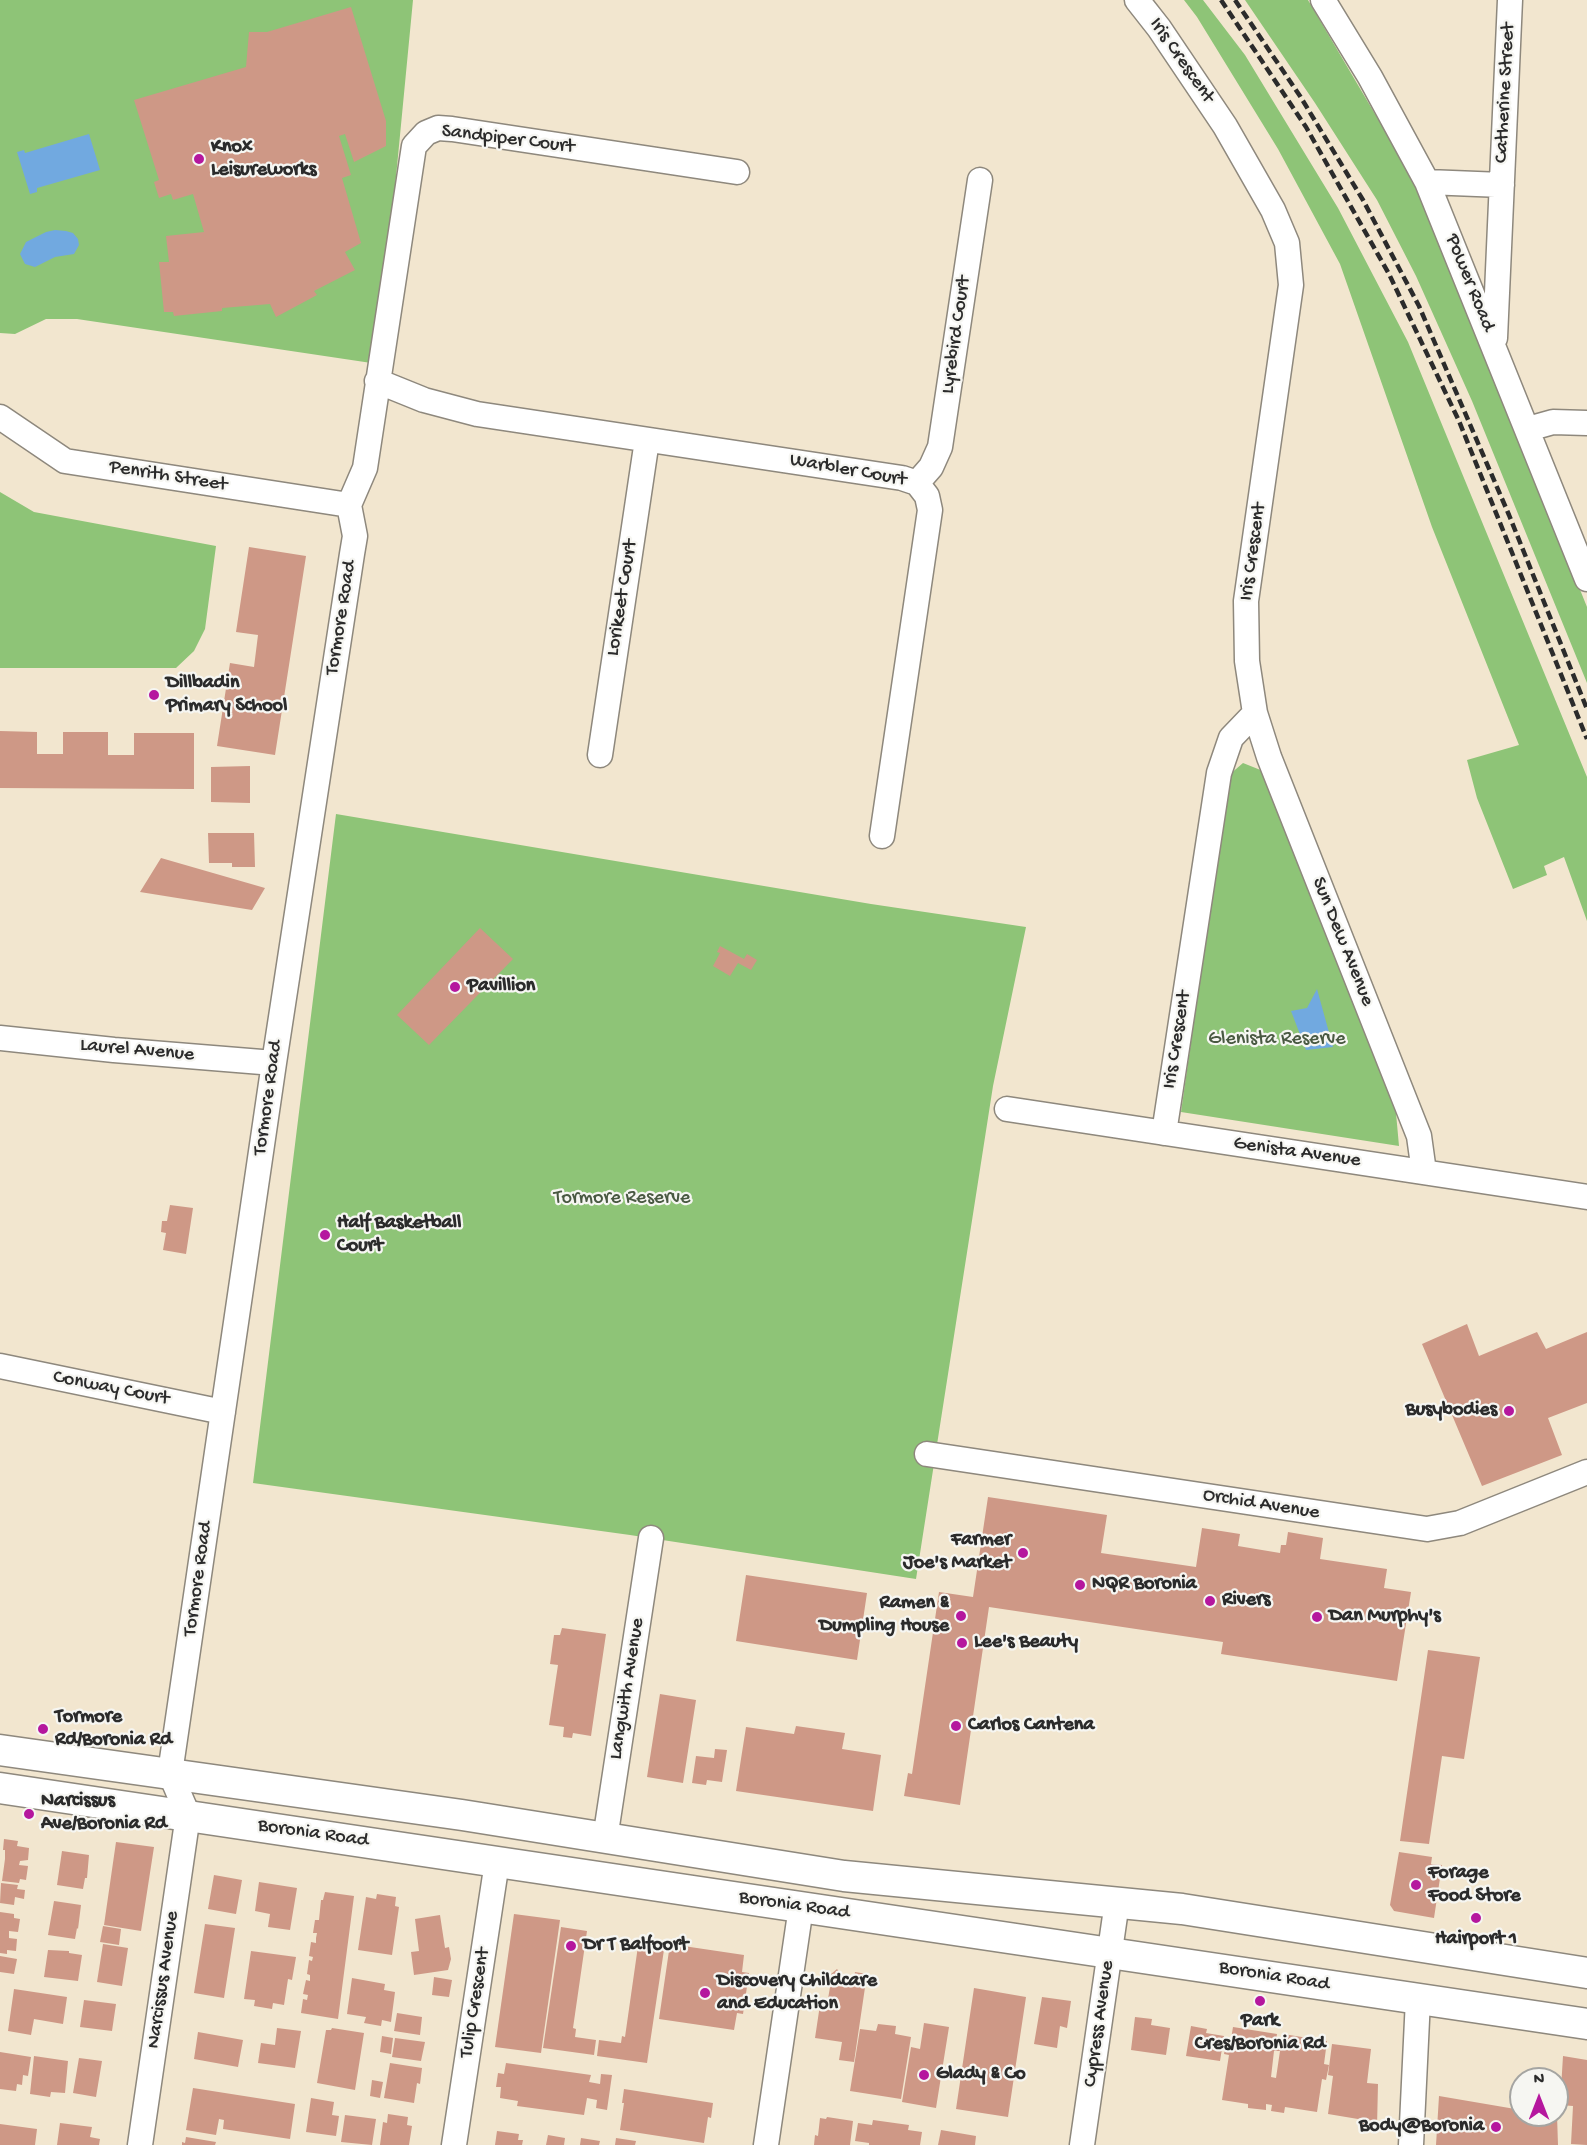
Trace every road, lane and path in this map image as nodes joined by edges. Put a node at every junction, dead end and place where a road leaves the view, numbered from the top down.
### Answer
1 (1137, 0) edge
2 (1323, 0) edge
3 (1510, 0) edge
4 (737, 172) dead end
5 (980, 180) dead end
6 (1427, 182) junction
7 (1502, 185) junction
8 (1495, 350) junction
9 (376, 391) junction
10 (0, 417) edge
11 (1587, 423) edge
12 (1528, 429) junction
13 (647, 440) junction
14 (917, 483) junction
15 (349, 505) junction
16 (1587, 579) edge
17 (1255, 713) junction
18 (600, 756) dead end
19 (882, 836) dead end
20 (0, 1038) edge
21 (274, 1063) junction
22 (1007, 1109) dead end
23 (1164, 1133) junction
24 (1424, 1172) junction
25 (1587, 1197) edge
26 (0, 1366) edge
27 (223, 1412) junction
28 (927, 1454) dead end
29 (1587, 1472) edge
30 (651, 1538) dead end
31 (0, 1750) edge
32 (170, 1773) junction
33 (0, 1788) edge
34 (188, 1815) junction
35 (605, 1839) junction
36 (497, 1862) junction
37 (1117, 1902) junction
38 (801, 1907) junction
39 (1110, 1952) junction
40 (1587, 1973) edge
41 (1418, 1999) junction
42 (1587, 2024) edge
43 (140, 2145) edge
44 (454, 2145) edge
45 (766, 2145) edge
46 (1082, 2145) edge
47 (1410, 2145) edge

1 - 17 street, Iris Crescent
2 - 6 street, Power Road
3 - 7 street, Catherine Street
4 - 9 street, Sandpiper Court
5 - 14 street, Lyrebird Court
6 - 7 street, Catherine Street
6 - 8 street, Power Road
7 - 8 street, Catherine Street
8 - 12 street, Power Road
9 - 13 street, Warbler Court
9 - 15 street
10 - 15 street, Penrith Street
11 - 12 street
12 - 16 street, Power Road
13 - 14 street, Warbler Court
13 - 18 street, Lorikeet Court
14 - 19 street, Warbler Court
15 - 21 street, Tormore Road
17 - 23 street, Iris Crescent
17 - 24 street, Sun Dew Avenue
20 - 21 street, Laurel Avenue
21 - 27 street, Tormore Road
22 - 23 street, Genista Avenue
23 - 24 street, Genista Avenue
24 - 25 street, Genista Avenue
26 - 27 street, Conway Court
27 - 32 street, Tormore Road
28 - 29 street, Orchid Avenue
30 - 35 street, Langwith Avenue
31 - 32 main road, Boronia Road
32 - 34 street
32 - 35 main road, Boronia Road
33 - 34 main road, Boronia Road
34 - 36 main road, Boronia Road
34 - 43 street, Narcissus Avenue
35 - 37 main road, Boronia Road
36 - 38 main road, Boronia Road
36 - 44 street, Tulip Crescent
37 - 39 street, Cypress Avenue
37 - 40 main road, Boronia Road
38 - 39 main road, Boronia Road
38 - 45 street
39 - 41 main road, Boronia Road
39 - 46 street, Cypress Avenue
41 - 42 main road, Boronia Road
41 - 47 street

